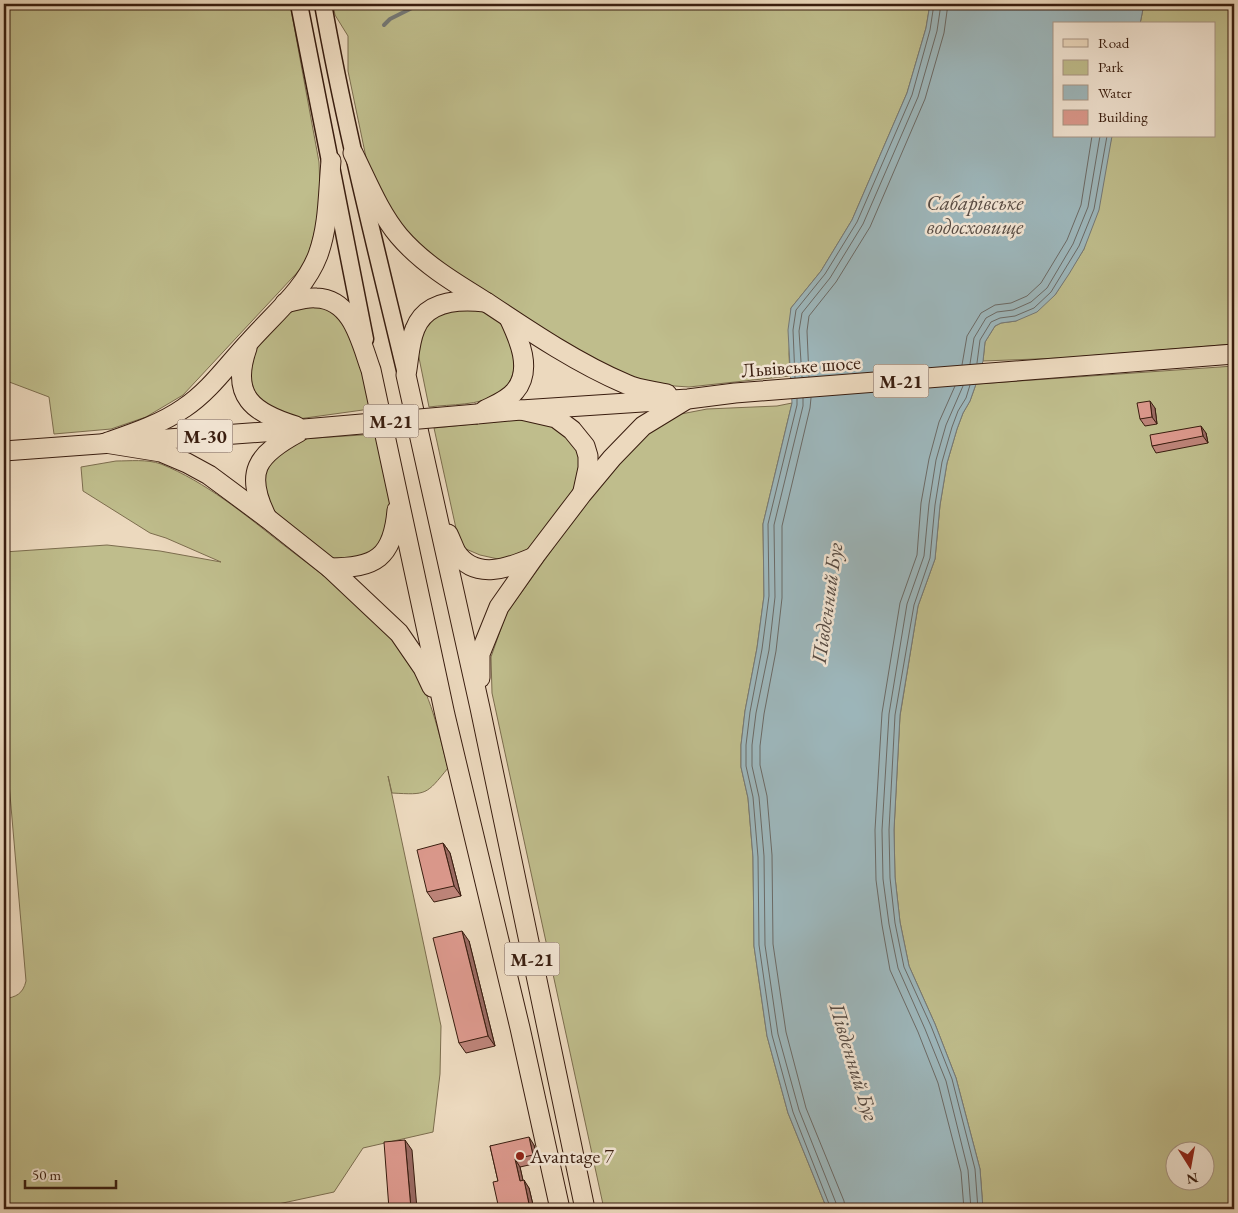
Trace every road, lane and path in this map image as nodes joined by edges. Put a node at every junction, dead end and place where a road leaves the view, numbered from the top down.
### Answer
1 (299, 4) edge
2 (323, 4) edge
3 (353, 153) junction
4 (331, 161) junction
5 (485, 302) junction
6 (285, 303) junction
7 (508, 318) junction
8 (250, 341) junction
9 (1234, 354) edge
10 (371, 370) junction
11 (406, 374) junction
12 (688, 398) junction
13 (521, 410) junction
14 (477, 414) junction
15 (304, 429) junction
16 (105, 443) junction
17 (4, 451) edge
18 (582, 494) junction
19 (398, 499) junction
20 (434, 500) junction
21 (267, 518) junction
22 (534, 557) junction
23 (330, 568) junction
24 (480, 708) junction
25 (446, 715) junction
26 (560, 1209) edge
27 (585, 1209) edge

1 - 4 main road
2 - 3 main road
3 - 5 highway
3 - 11 main road
4 - 6 highway
4 - 10 main road
5 - 7 highway
5 - 11 highway
6 - 8 highway, М-21
6 - 10 highway, М-21
7 - 12 highway
7 - 14 highway
8 - 15 highway, М-21
8 - 16 highway
9 - 12 highway, Львівське шосе / М-21
10 - 19 highway, М-21
11 - 20 highway
12 - 13 highway, Львівське шосе / М-21
12 - 18 highway, М-21
13 - 14 highway, М-21
13 - 18 highway
14 - 15 highway, М-21, bridge
15 - 16 highway, М-30
15 - 21 highway
16 - 17 highway, М-30
16 - 21 highway
18 - 22 highway, М-21
19 - 23 highway
19 - 25 highway, М-21
20 - 22 highway
20 - 24 highway
21 - 23 highway
22 - 24 highway, М-21
23 - 25 highway
24 - 27 highway, М-21
25 - 26 highway, М-21

